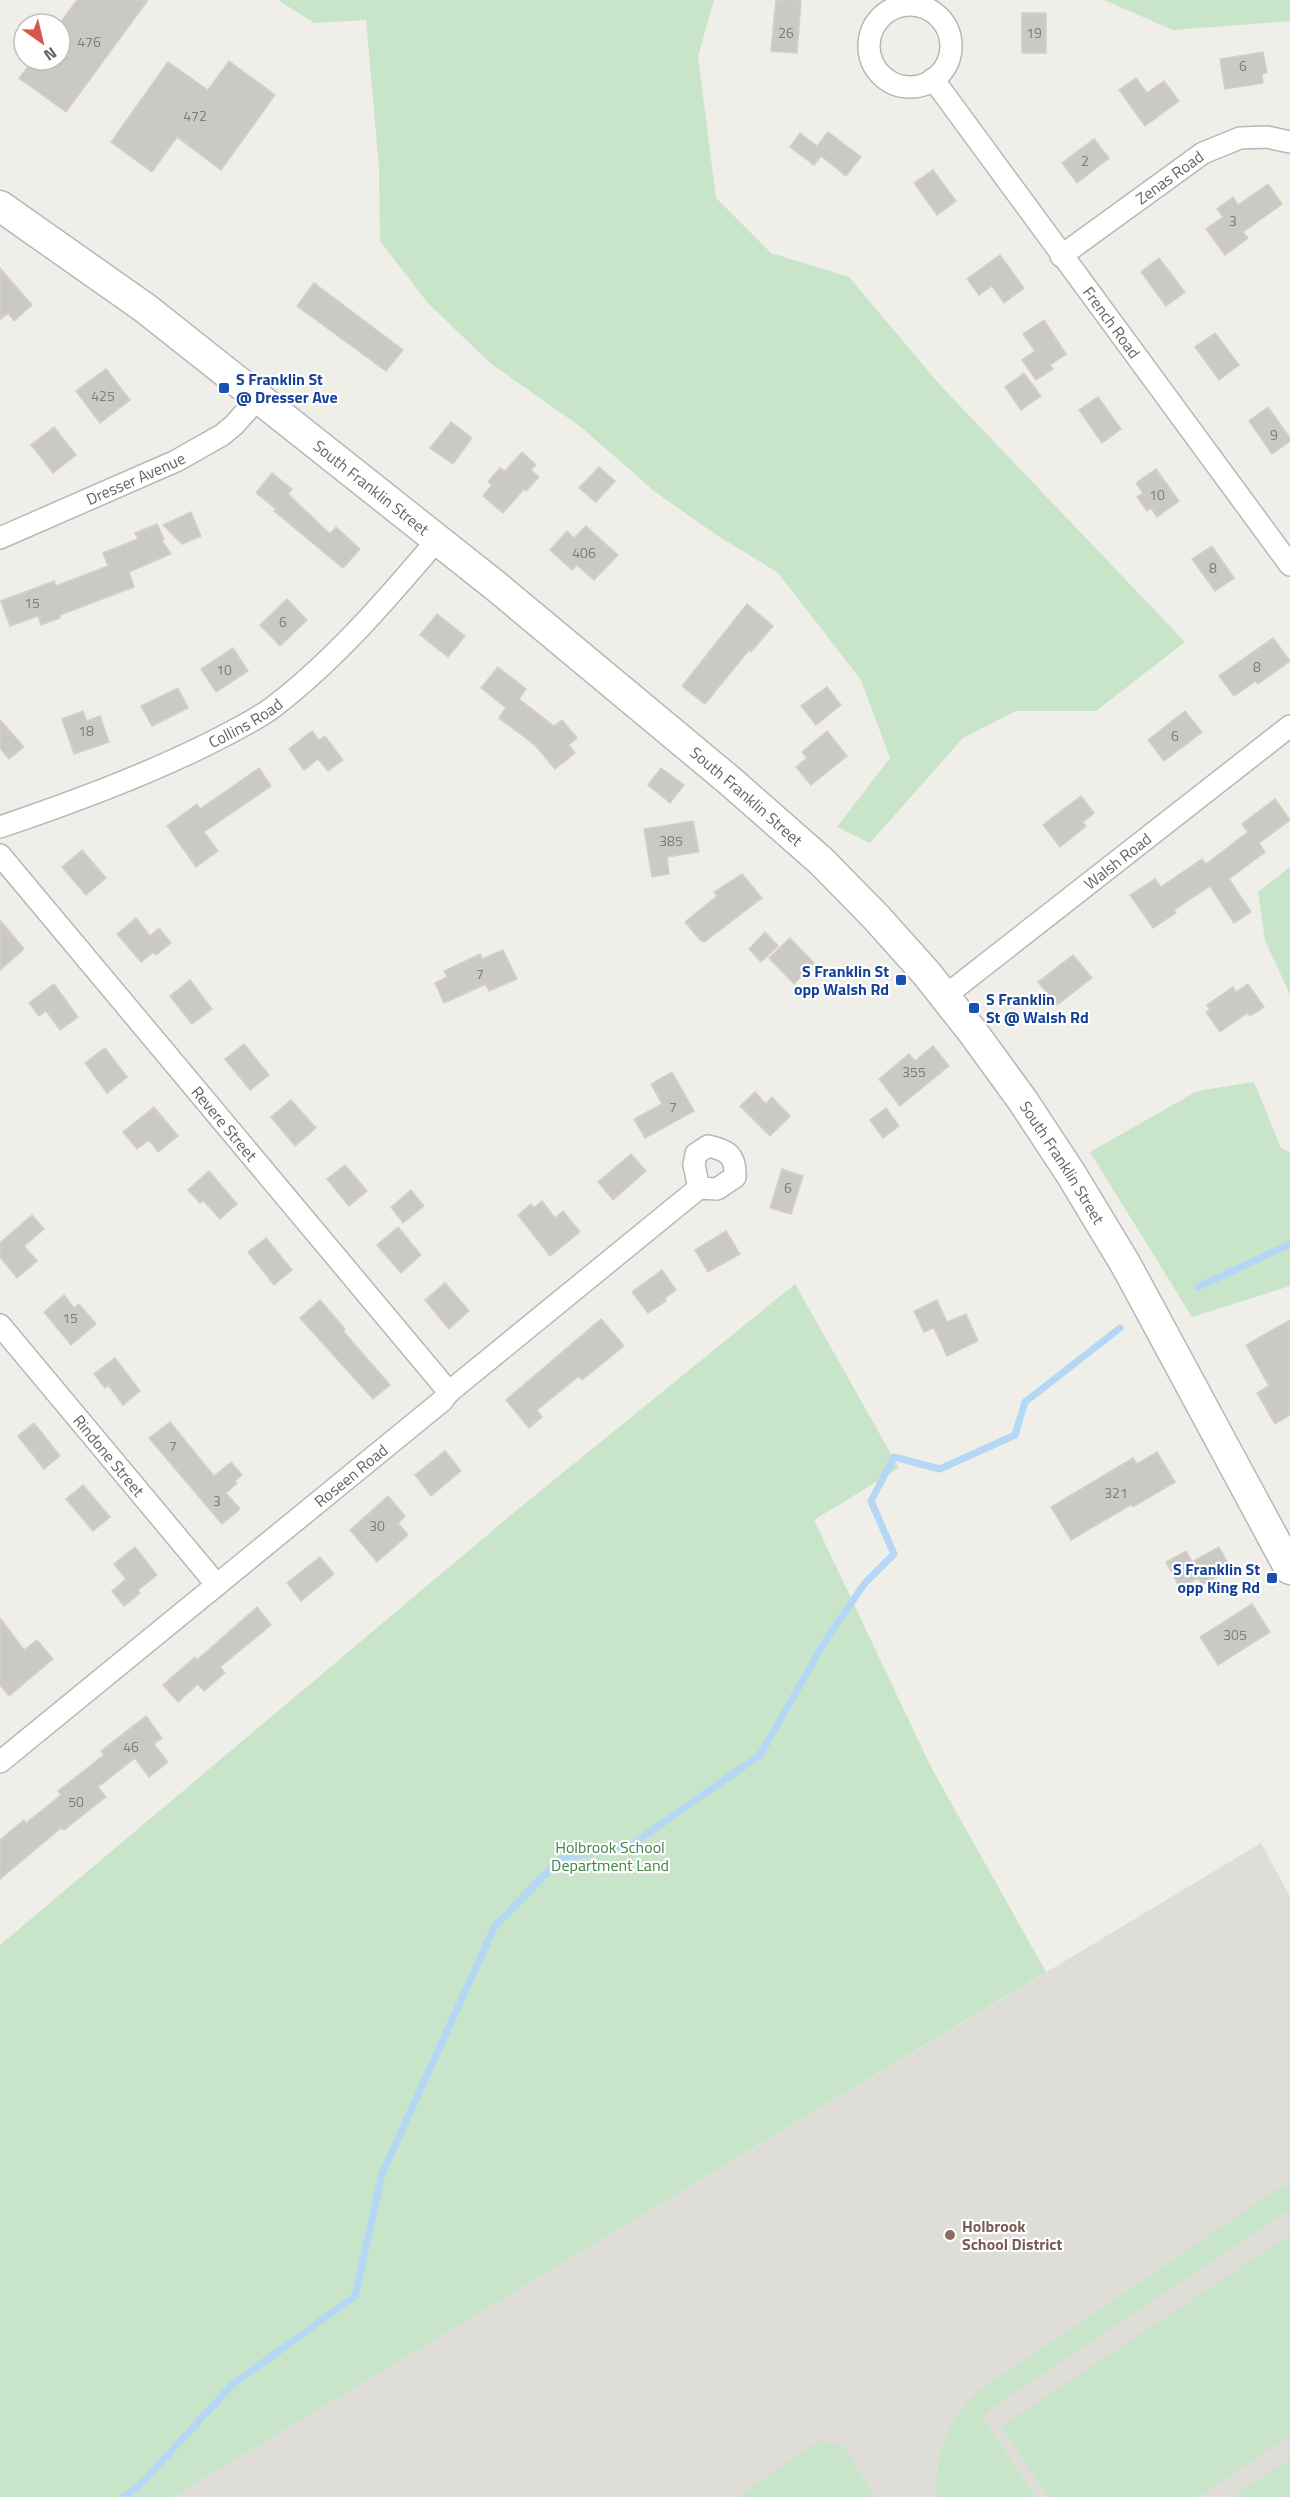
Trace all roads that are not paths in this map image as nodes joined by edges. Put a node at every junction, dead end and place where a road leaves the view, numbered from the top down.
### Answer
1 (933, 79) dead end
2 (1290, 142) edge
3 (0, 206) edge
4 (1061, 256) junction
5 (259, 397) junction
6 (0, 538) edge
7 (438, 539) junction
8 (1290, 565) edge
9 (1290, 726) edge
10 (0, 826) edge
11 (0, 855) edge
12 (945, 996) junction
13 (699, 1188) dead end
14 (0, 1325) edge
15 (449, 1392) junction
16 (1290, 1569) edge
17 (216, 1585) junction
18 (0, 1762) edge

1 - 4 street, French Road
2 - 4 street, Zenas Road
3 - 5 main road, South Franklin Street
4 - 8 street, French Road
5 - 6 street, Dresser Avenue
5 - 7 main road, South Franklin Street
7 - 10 street, Collins Road
7 - 12 main road, South Franklin Street
9 - 12 street, Walsh Road
11 - 15 street, Revere Street
12 - 16 main road, South Franklin Street
13 - 15 street, Roseen Road
14 - 17 street, Rindone Street
15 - 17 street, Roseen Road
17 - 18 street, Roseen Road

